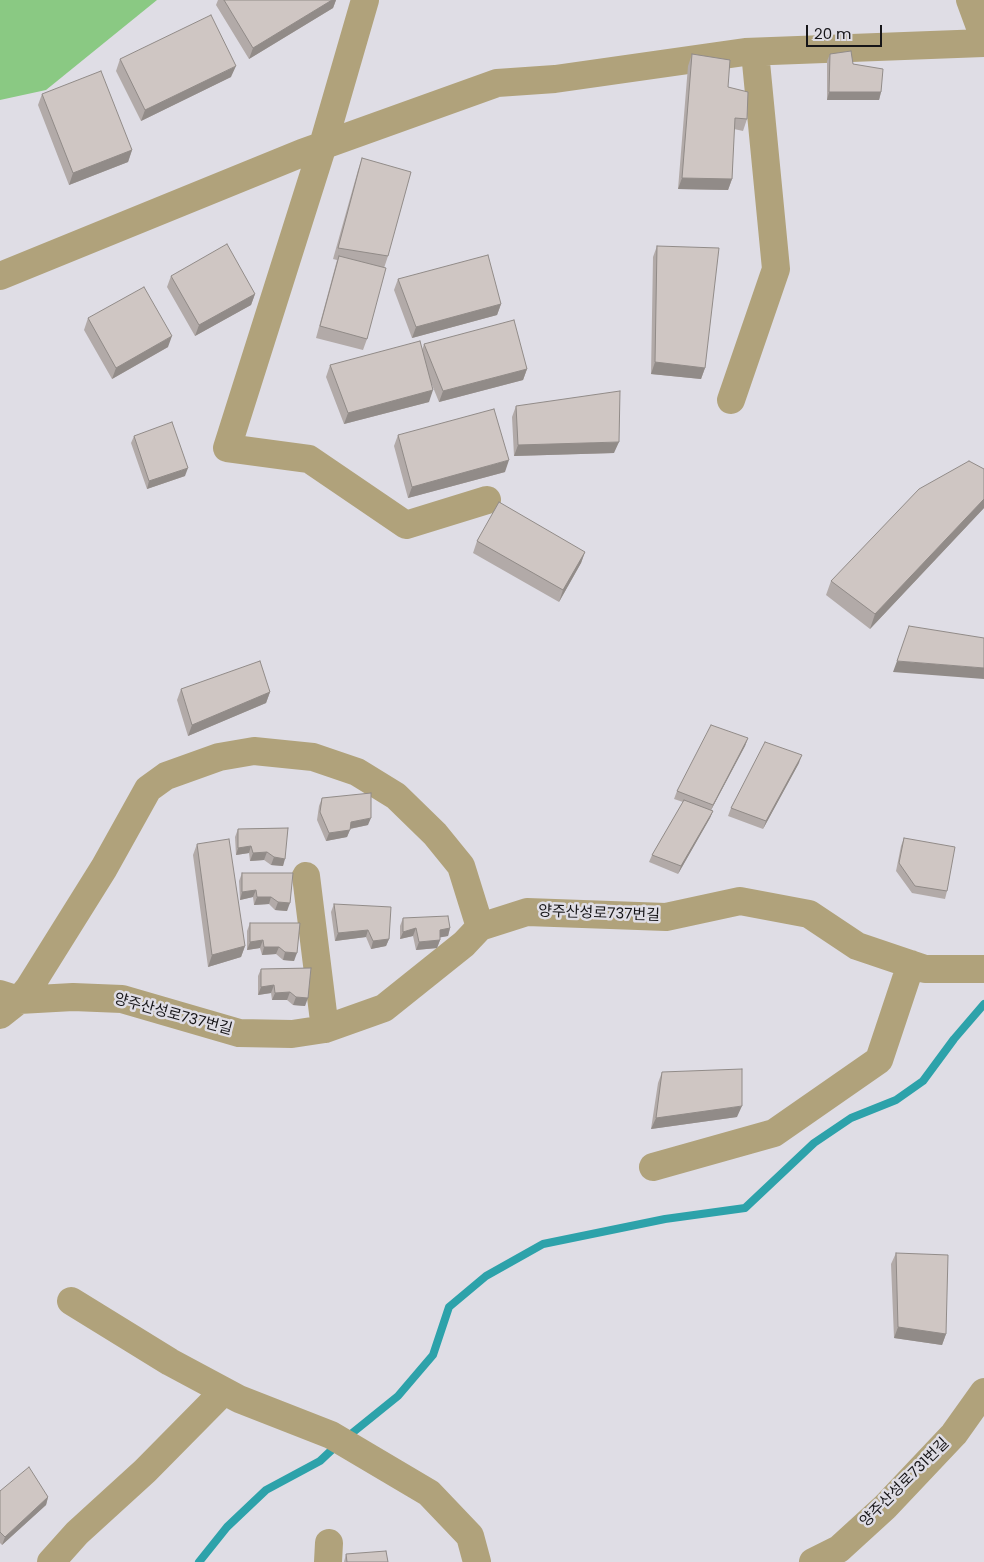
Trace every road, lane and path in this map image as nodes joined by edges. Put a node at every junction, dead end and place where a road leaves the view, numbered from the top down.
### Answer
1 (365, 0) edge
2 (970, 0) edge
3 (984, 38) edge
4 (984, 43) edge
5 (756, 52) junction
6 (323, 145) junction
7 (0, 276) edge
8 (731, 400) dead end
9 (487, 500) dead end
10 (306, 876) dead end
11 (480, 927) junction
12 (911, 964) junction
13 (984, 970) edge
14 (5, 998) edge
15 (325, 1029) junction
16 (653, 1168) dead end
17 (71, 1301) dead end
18 (224, 1391) junction
19 (984, 1392) edge
20 (859, 1530) junction
21 (51, 1562) edge
22 (477, 1562) edge
23 (814, 1562) edge
24 (855, 1562) edge

1 - 6 street
2 - 3 street
4 - 5 street
5 - 6 street
5 - 8 street
6 - 7 street
6 - 9 street
10 - 15 street
11 - 12 street, 양주산성로737번길
11 - 14 street
11 - 15 street, 양주산성로737번길
12 - 13 street, 양주산성로737번길
12 - 16 street
14 - 15 street, 양주산성로737번길
17 - 18 street
18 - 21 street
18 - 22 street
19 - 20 street, 양주산성로731번길
20 - 23 street, 양주산성로731번길
20 - 24 street

